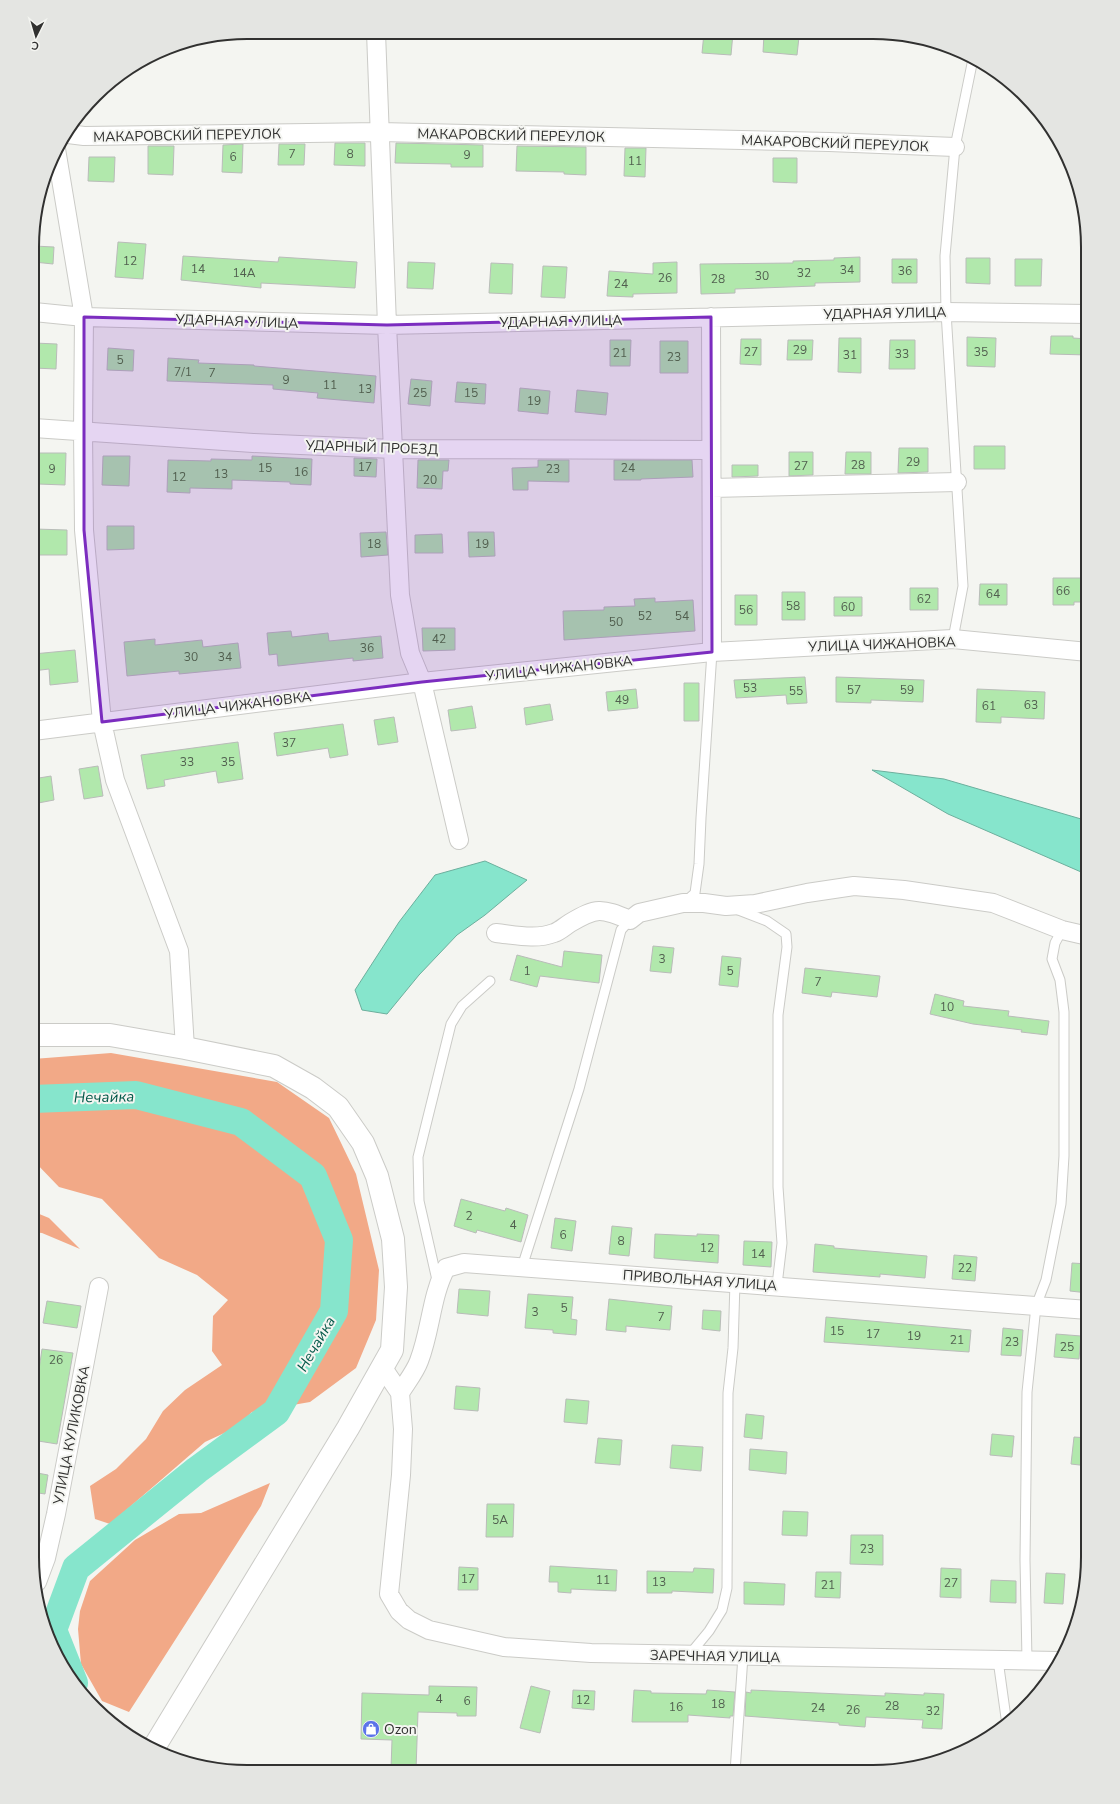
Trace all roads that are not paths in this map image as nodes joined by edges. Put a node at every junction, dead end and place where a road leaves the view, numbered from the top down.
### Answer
1 (376, 39) edge
2 (972, 64) edge
3 (380, 132) junction
4 (72, 135) edge
5 (954, 147) junction
6 (58, 160) edge
7 (39, 312) edge
8 (946, 312) junction
9 (1081, 314) edge
10 (84, 317) junction
11 (711, 317) junction
12 (387, 325) junction
13 (39, 428) edge
14 (83, 431) junction
15 (393, 449) junction
16 (711, 450) junction
17 (957, 482) junction
18 (712, 488) junction
19 (953, 639) junction
20 (1081, 651) edge
21 (712, 652) junction
22 (422, 682) junction
23 (102, 722) junction
24 (39, 730) edge
25 (459, 840) dead end
26 (683, 903) junction
27 (726, 906) junction
28 (630, 920) junction
29 (1062, 930) junction
30 (496, 933) dead end
31 (1081, 934) edge
32 (490, 981) dead end
33 (39, 1036) edge
34 (185, 1048) junction
35 (522, 1268) junction
36 (735, 1282) junction
37 (438, 1284) junction
38 (777, 1285) junction
39 (99, 1286) dead end
40 (1036, 1306) junction
41 (1081, 1309) edge
42 (383, 1368) junction
43 (400, 1393) junction
44 (40, 1575) edge
45 (689, 1655) junction
46 (743, 1656) junction
47 (998, 1660) junction
48 (1027, 1660) junction
49 (1053, 1661) edge
50 (1006, 1716) edge
51 (156, 1744) edge
52 (735, 1765) edge

1 - 3 street
2 - 5 lane
3 - 4 street, МАКАРОВСКИЙ ПЕРЕУЛОК
3 - 5 street, МАКАРОВСКИЙ ПЕРЕУЛОК
3 - 12 street
5 - 8 lane
6 - 10 street
7 - 10 street, УДАРНАЯ УЛИЦА
8 - 9 street, УДАРНАЯ УЛИЦА
8 - 11 street, УДАРНАЯ УЛИЦА
8 - 17 lane
10 - 12 street, УДАРНАЯ УЛИЦА
10 - 14 street
11 - 12 street, УДАРНАЯ УЛИЦА
11 - 16 street
12 - 15 street
13 - 14 street, УДАРНЫЙ ПРОЕЗД
14 - 15 street, УДАРНЫЙ ПРОЕЗД
14 - 23 street
15 - 16 street, УДАРНЫЙ ПРОЕЗД
15 - 22 street
16 - 18 street
17 - 18 street
17 - 19 lane
18 - 21 street
19 - 20 street, УЛИЦА ЧИЖАНОВКА
19 - 21 street, УЛИЦА ЧИЖАНОВКА
21 - 22 street, УЛИЦА ЧИЖАНОВКА
21 - 26 lane
22 - 23 street, УЛИЦА ЧИЖАНОВКА
22 - 25 street
23 - 24 street, УЛИЦА ЧИЖАНОВКА
23 - 34 street
26 - 27 street
26 - 28 street
27 - 29 street
27 - 38 lane
28 - 30 street
28 - 35 lane
29 - 31 street
29 - 40 lane
32 - 37 lane
33 - 34 street
34 - 42 street
35 - 36 street, ПРИВОЛЬНАЯ УЛИЦА
35 - 37 street, ПРИВОЛЬНАЯ УЛИЦА
36 - 38 street, ПРИВОЛЬНАЯ УЛИЦА
36 - 45 lane
37 - 43 street, ПРИВОЛЬНАЯ УЛИЦА
38 - 40 street, ПРИВОЛЬНАЯ УЛИЦА
39 - 44 street, УЛИЦА КУЛИКОВКА
40 - 41 street, ПРИВОЛЬНАЯ УЛИЦА
40 - 48 lane
42 - 43 street
42 - 51 street
43 - 45 street, ЗАРЕЧНАЯ УЛИЦА
45 - 46 street, ЗАРЕЧНАЯ УЛИЦА
46 - 47 street, ЗАРЕЧНАЯ УЛИЦА
46 - 52 lane
47 - 48 street, ЗАРЕЧНАЯ УЛИЦА
47 - 50 lane
48 - 49 street, ЗАРЕЧНАЯ УЛИЦА

